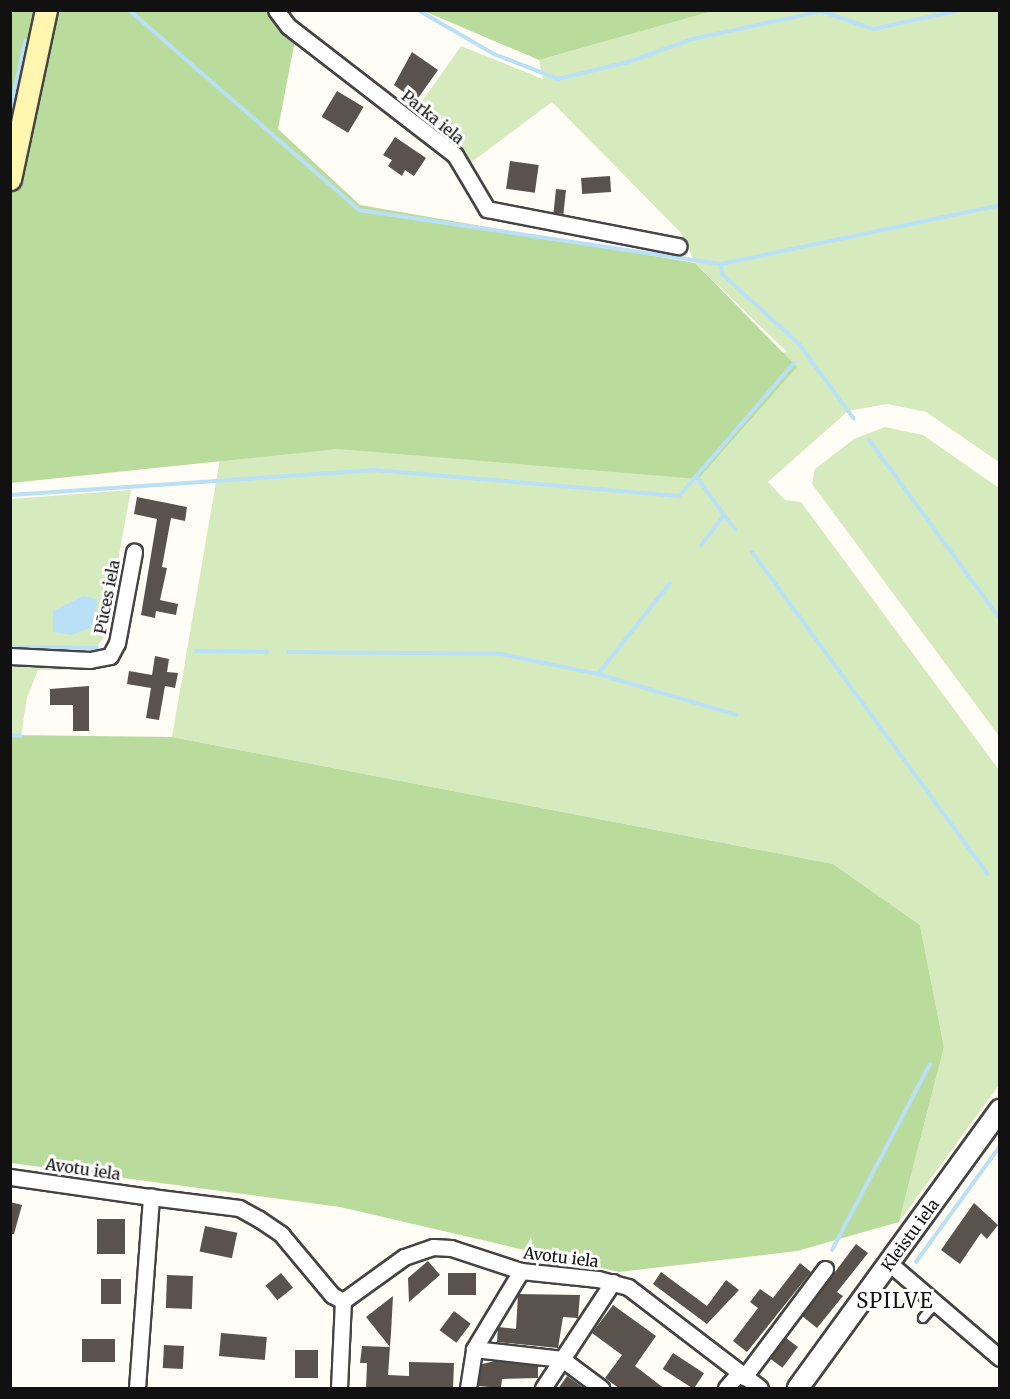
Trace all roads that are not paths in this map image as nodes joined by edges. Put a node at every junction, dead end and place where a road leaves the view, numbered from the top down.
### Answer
1 (46, 10) edge
2 (276, 10) edge
3 (10, 179) edge
4 (678, 246) dead end
5 (134, 552) dead end
6 (10, 656) edge
7 (999, 1110) edge
8 (10, 1177) edge
9 (151, 1197) junction
10 (889, 1263) junction
11 (825, 1269) dead end
12 (521, 1271) junction
13 (613, 1282) junction
14 (343, 1301) junction
15 (936, 1303) junction
16 (923, 1318) dead end
17 (474, 1349) junction
18 (999, 1358) edge
19 (562, 1359) junction
20 (741, 1375) junction
21 (137, 1389) edge
22 (339, 1389) edge
23 (468, 1389) edge
24 (543, 1389) edge
25 (601, 1389) edge
26 (726, 1389) edge
27 (759, 1389) edge
28 (798, 1389) edge

1 - 3 main road
2 - 4 street, Parka iela
5 - 6 street, Pūces iela
7 - 10 street, Kleistu iela
8 - 9 street, Avotu iela
9 - 14 street, Avotu iela
9 - 21 street
10 - 15 street
10 - 28 street, Kleistu iela
11 - 20 street
12 - 13 street, Avotu iela
12 - 14 street, Avotu iela
12 - 17 street
13 - 19 street
13 - 20 street, Avotu iela
14 - 22 street
15 - 16 lane
15 - 18 street
17 - 19 street
17 - 23 street
19 - 24 street
19 - 25 street
20 - 26 street
20 - 27 street, Avotu iela

